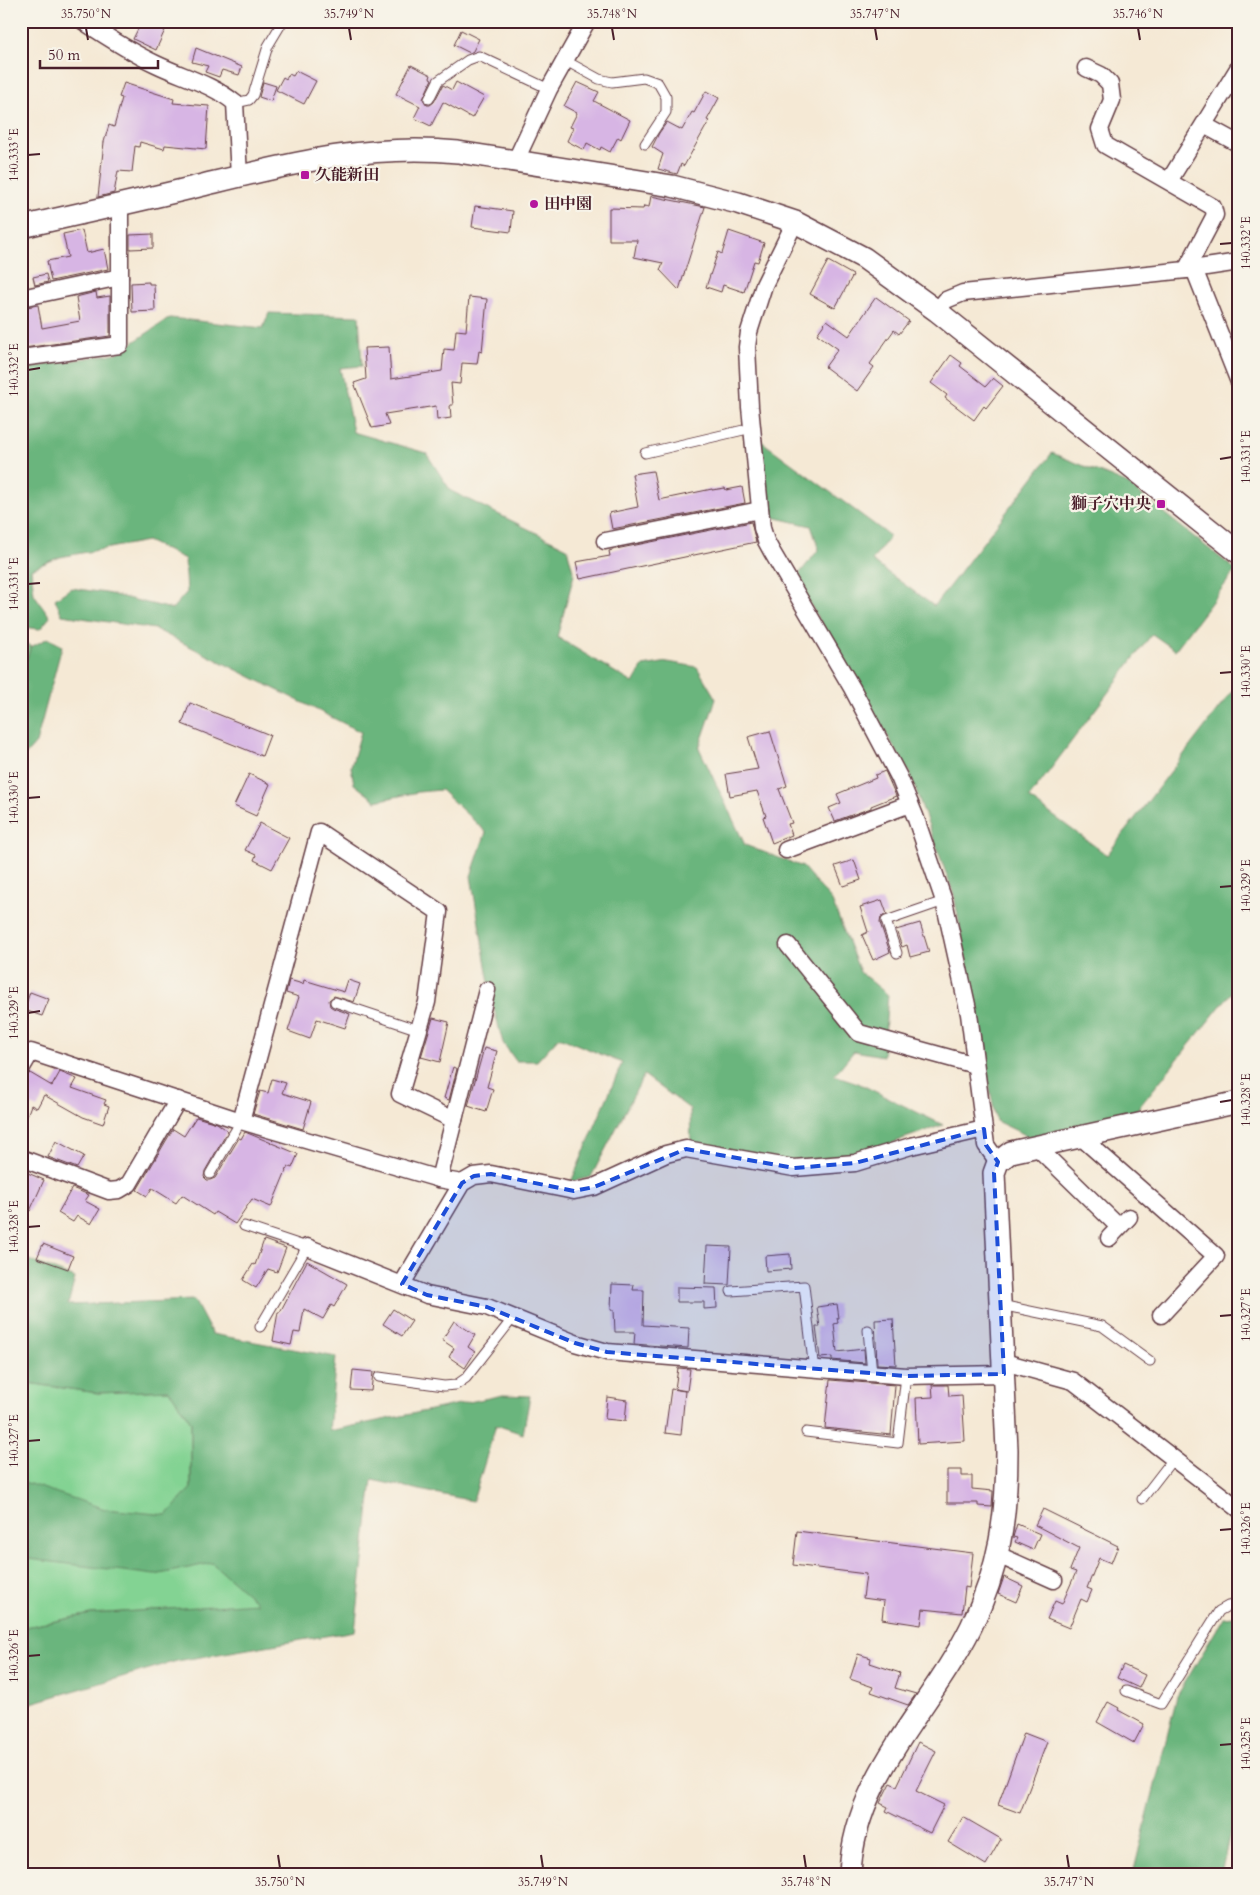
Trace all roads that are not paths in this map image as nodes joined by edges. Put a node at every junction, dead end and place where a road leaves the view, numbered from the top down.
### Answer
1 (83, 21) edge
2 (284, 21) edge
3 (587, 21) edge
4 (566, 61) junction
5 (1086, 68) dead end
6 (1237, 72) edge
7 (549, 89) junction
8 (429, 99) dead end
9 (236, 103) junction
10 (1204, 125) junction
11 (645, 144) dead end
12 (1239, 144) edge
13 (515, 162) junction
14 (239, 176) junction
15 (1169, 181) junction
16 (120, 205) junction
17 (794, 222) junction
18 (21, 227) edge
19 (1239, 262) edge
20 (1190, 269) junction
21 (120, 277) junction
22 (21, 298) edge
23 (937, 311) junction
24 (21, 358) edge
25 (1239, 382) edge
26 (752, 428) junction
27 (645, 453) dead end
28 (760, 510) junction
29 (605, 541) dead end
30 (1239, 553) edge
31 (910, 804) junction
32 (786, 850) dead end
33 (944, 901) junction
34 (788, 944) dead end
35 (897, 953) dead end
36 (487, 990) dead end
37 (335, 1002) dead end
38 (419, 1030) junction
39 (975, 1065) junction
40 (21, 1069) edge
41 (178, 1100) junction
42 (1239, 1102) edge
43 (454, 1120) junction
44 (241, 1121) junction
45 (984, 1129) junction
46 (1082, 1138) junction
47 (1037, 1147) junction
48 (21, 1158) edge
49 (998, 1162) junction
50 (210, 1174) dead end
51 (439, 1179) junction
52 (462, 1183) junction
53 (244, 1226) dead end
54 (1119, 1227) dead end
55 (307, 1247) junction
56 (402, 1284) junction
57 (731, 1291) dead end
58 (1001, 1305) junction
59 (1161, 1315) dead end
60 (513, 1318) junction
61 (260, 1327) dead end
62 (868, 1330) dead end
63 (1150, 1361) dead end
64 (1004, 1368) junction
65 (816, 1369) junction
66 (872, 1373) junction
67 (906, 1376) junction
68 (380, 1377) dead end
69 (806, 1432) dead end
70 (1173, 1459) junction
71 (1142, 1499) dead end
72 (1239, 1509) edge
73 (998, 1555) junction
74 (1054, 1580) dead end
75 (1239, 1604) edge
76 (1126, 1692) dead end
77 (850, 1874) edge

1 - 9 street
2 - 9 lane
3 - 4 street
4 - 7 street
4 - 11 lane
5 - 15 street
6 - 10 street
7 - 8 lane
7 - 13 street
9 - 14 street
10 - 12 street
10 - 15 street
13 - 14 street
13 - 17 street
14 - 16 street
15 - 20 street
16 - 18 street
16 - 21 street
17 - 23 street
17 - 26 street
19 - 20 street
20 - 23 street
20 - 25 street
21 - 22 street
21 - 24 street
23 - 30 street
26 - 27 lane
26 - 28 street
28 - 29 street
28 - 31 street
31 - 32 street
31 - 33 street
33 - 35 lane
33 - 39 street
34 - 39 street
36 - 43 street
37 - 38 lane
38 - 43 street
38 - 44 street
39 - 45 street
40 - 41 street
41 - 44 street
41 - 48 street
42 - 46 street
43 - 51 street
44 - 50 lane
44 - 51 street
45 - 49 street
45 - 52 street
46 - 47 street
46 - 59 street
47 - 49 street
47 - 54 street
49 - 58 street
51 - 52 street
52 - 56 street
53 - 55 lane
55 - 56 street
55 - 61 lane
56 - 60 street
57 - 65 lane
58 - 63 lane
58 - 64 street
60 - 65 street
60 - 68 lane
62 - 66 lane
64 - 67 street
64 - 70 street
64 - 73 street
65 - 66 street
66 - 67 street
67 - 69 lane
70 - 71 lane
70 - 72 street
73 - 74 street
73 - 77 street
75 - 76 lane

